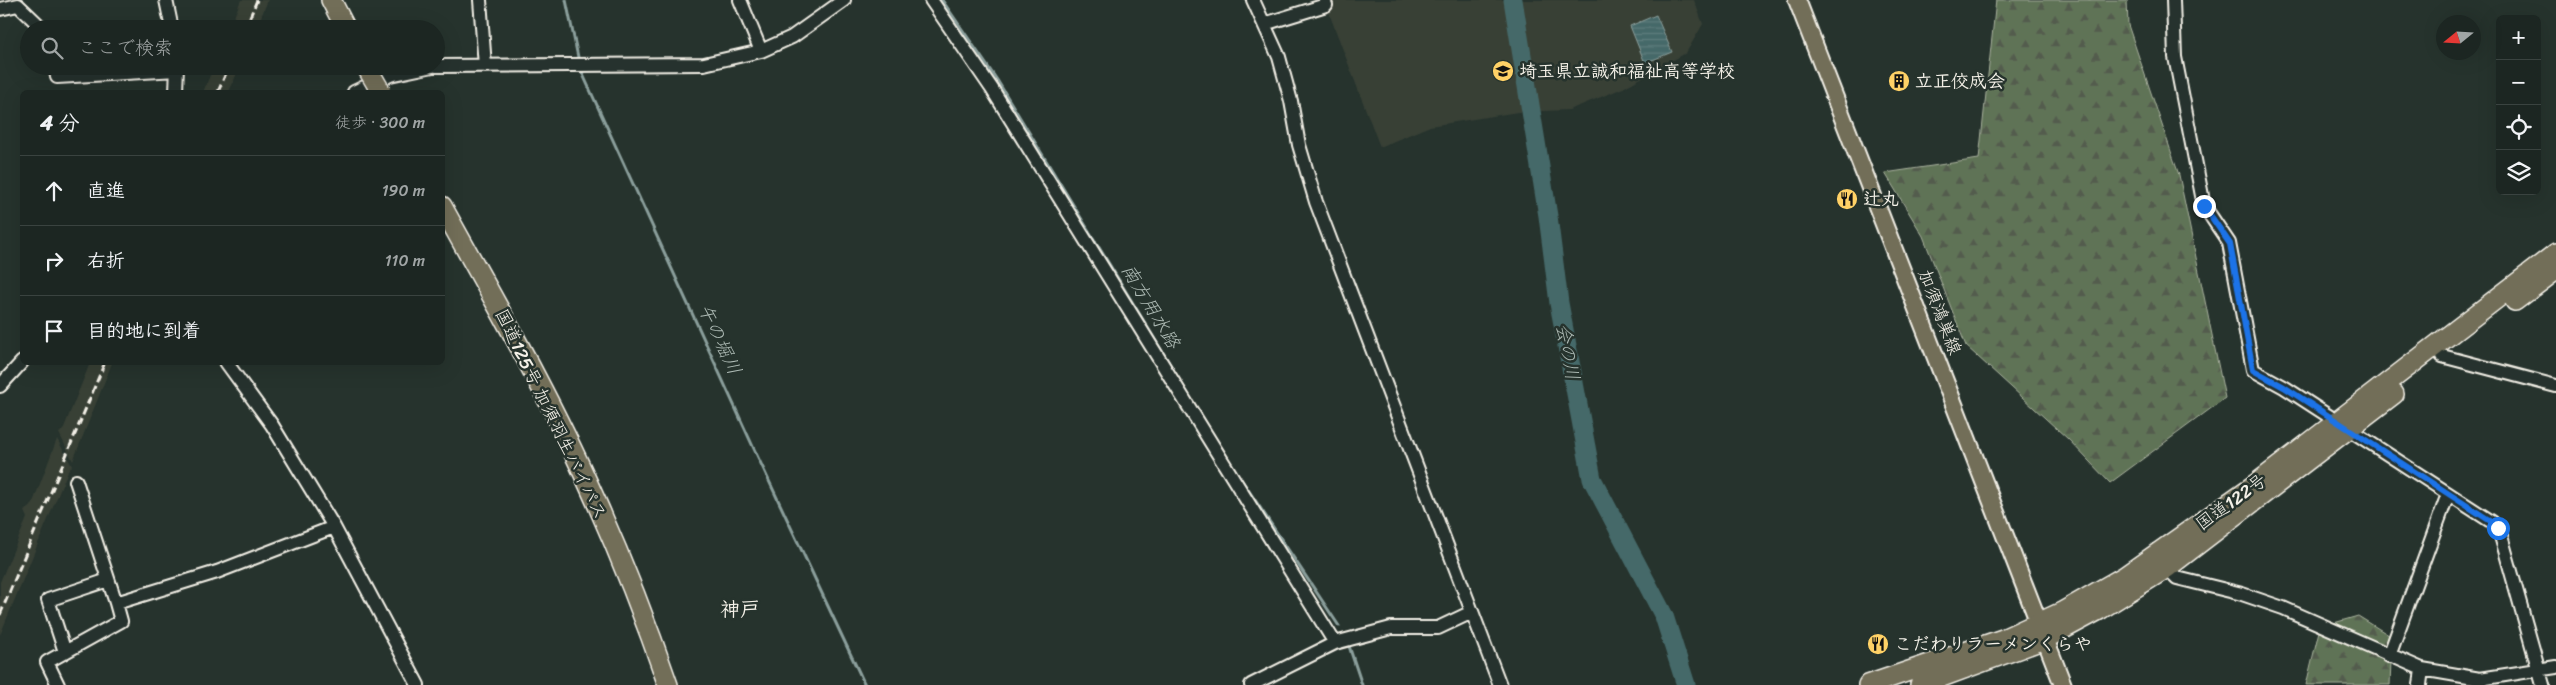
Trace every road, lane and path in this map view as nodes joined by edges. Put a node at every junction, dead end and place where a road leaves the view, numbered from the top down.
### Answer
1 (166, 0) edge
2 (331, 0) edge
3 (480, 0) edge
4 (740, 0) edge
5 (844, 0) edge
6 (931, 0) edge
7 (1252, 0) edge
8 (1798, 0) edge
9 (2173, 0) edge
10 (1326, 5) dead end
11 (0, 9) edge
12 (34, 20) edge
13 (170, 20) edge
14 (341, 20) edge
15 (1264, 24) junction
16 (761, 51) junction
17 (445, 66) edge
18 (485, 66) junction
19 (57, 75) edge
20 (84, 75) edge
21 (177, 75) edge
22 (371, 75) edge
23 (388, 75) edge
24 (176, 90) edge
25 (358, 90) edge
26 (380, 90) edge
27 (445, 212) edge
28 (2556, 253) edge
29 (2556, 270) edge
30 (2442, 356) junction
31 (20, 364) edge
32 (228, 365) edge
33 (0, 386) edge
34 (2556, 386) edge
35 (2343, 426) junction
36 (76, 481) dead end
37 (2448, 494) junction
38 (334, 527) junction
39 (2166, 568) junction
40 (108, 580) junction
41 (116, 604) junction
42 (1472, 612) junction
43 (2042, 631) junction
44 (1334, 643) junction
45 (65, 652) junction
46 (2389, 656) junction
47 (2556, 667) edge
48 (2422, 669) junction
49 (2539, 670) junction
50 (2480, 682) edge
51 (58, 685) edge
52 (418, 685) edge
53 (668, 685) edge
54 (1251, 685) edge
55 (1500, 685) edge
56 (1868, 685) edge
57 (1920, 685) edge
58 (2062, 685) edge
59 (2420, 685) edge
60 (2543, 685) edge

1 - 13 street
2 - 14 highway
3 - 18 street
4 - 16 street
5 - 16 street
6 - 44 street
7 - 15 street
8 - 43 main road, 加須鴻巣線
9 - 35 street
10 - 15 street
11 - 12 street
15 - 42 street
16 - 18 street
17 - 18 street
19 - 20 street
21 - 24 street
22 - 26 highway, bridge
23 - 25 street
27 - 53 highway, 国道125号 加須羽生バイパス
28 - 35 highway, 国道122号
29 - 30 highway, 国道122号
30 - 34 street
30 - 35 highway, 国道122号
31 - 33 street
32 - 38 street
35 - 37 street
35 - 39 highway, 国道122号
35 - 43 highway, 国道122号
36 - 40 street
37 - 46 street
37 - 49 street
38 - 41 street
38 - 52 street
39 - 43 highway, 国道122号
39 - 46 street
40 - 41 street
40 - 45 street
41 - 45 street
42 - 44 street
42 - 55 street
43 - 56 highway, 国道122号
43 - 57 highway, 国道122号
43 - 58 main road, 加須鴻巣線
44 - 54 street
45 - 51 street
46 - 48 street
47 - 49 street
48 - 50 street
48 - 59 street
49 - 50 street
49 - 60 street

